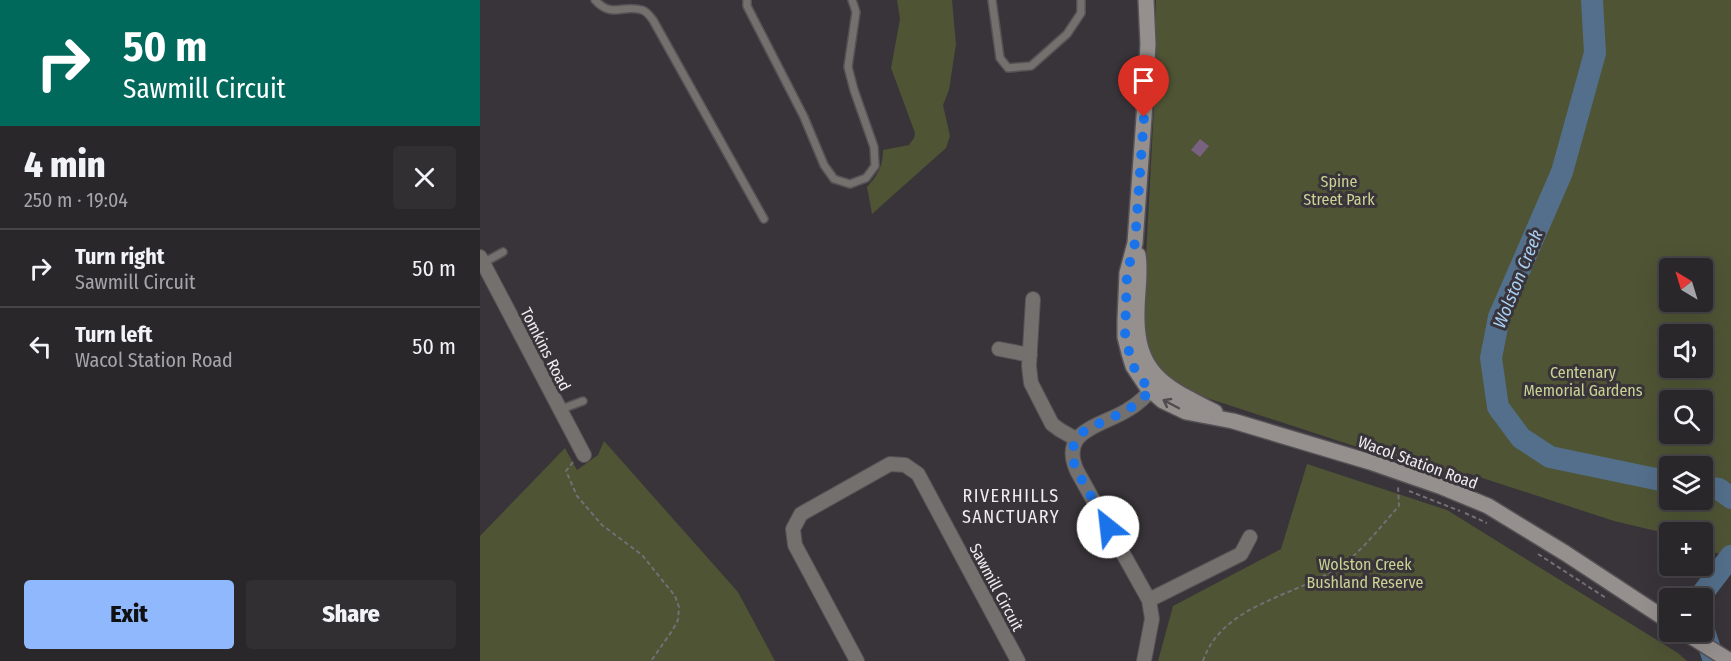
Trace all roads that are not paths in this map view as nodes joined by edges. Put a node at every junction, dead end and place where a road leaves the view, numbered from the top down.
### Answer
1 (595, 0) edge
2 (747, 0) edge
3 (852, 0) edge
4 (992, 0) edge
5 (1082, 0) edge
6 (1146, 0) edge
7 (764, 219) dead end
8 (503, 252) dead end
9 (482, 260) edge
10 (1034, 299) dead end
11 (999, 349) dead end
12 (1030, 355) junction
13 (1156, 386) junction
14 (583, 401) dead end
15 (559, 410) junction
16 (1076, 439) junction
17 (581, 450) road end
18 (1250, 537) dead end
19 (1149, 600) junction
20 (1659, 615) edge
21 (1700, 642) edge
22 (857, 661) edge
23 (1018, 661) edge
24 (1144, 661) edge
25 (1730, 661) edge

1 - 7 lane
2 - 3 lane
4 - 5 lane
6 - 13 main road, Wacol Station Road
8 - 9 lane
9 - 15 street, Tomkins Road
10 - 12 street
11 - 12 street
12 - 16 street
13 - 16 street
13 - 20 main road, Wacol Station Road
14 - 15 lane
15 - 17 street, Tomkins Road
16 - 19 street
18 - 19 street
19 - 24 street
21 - 25 main road
22 - 23 street, Sawmill Circuit

